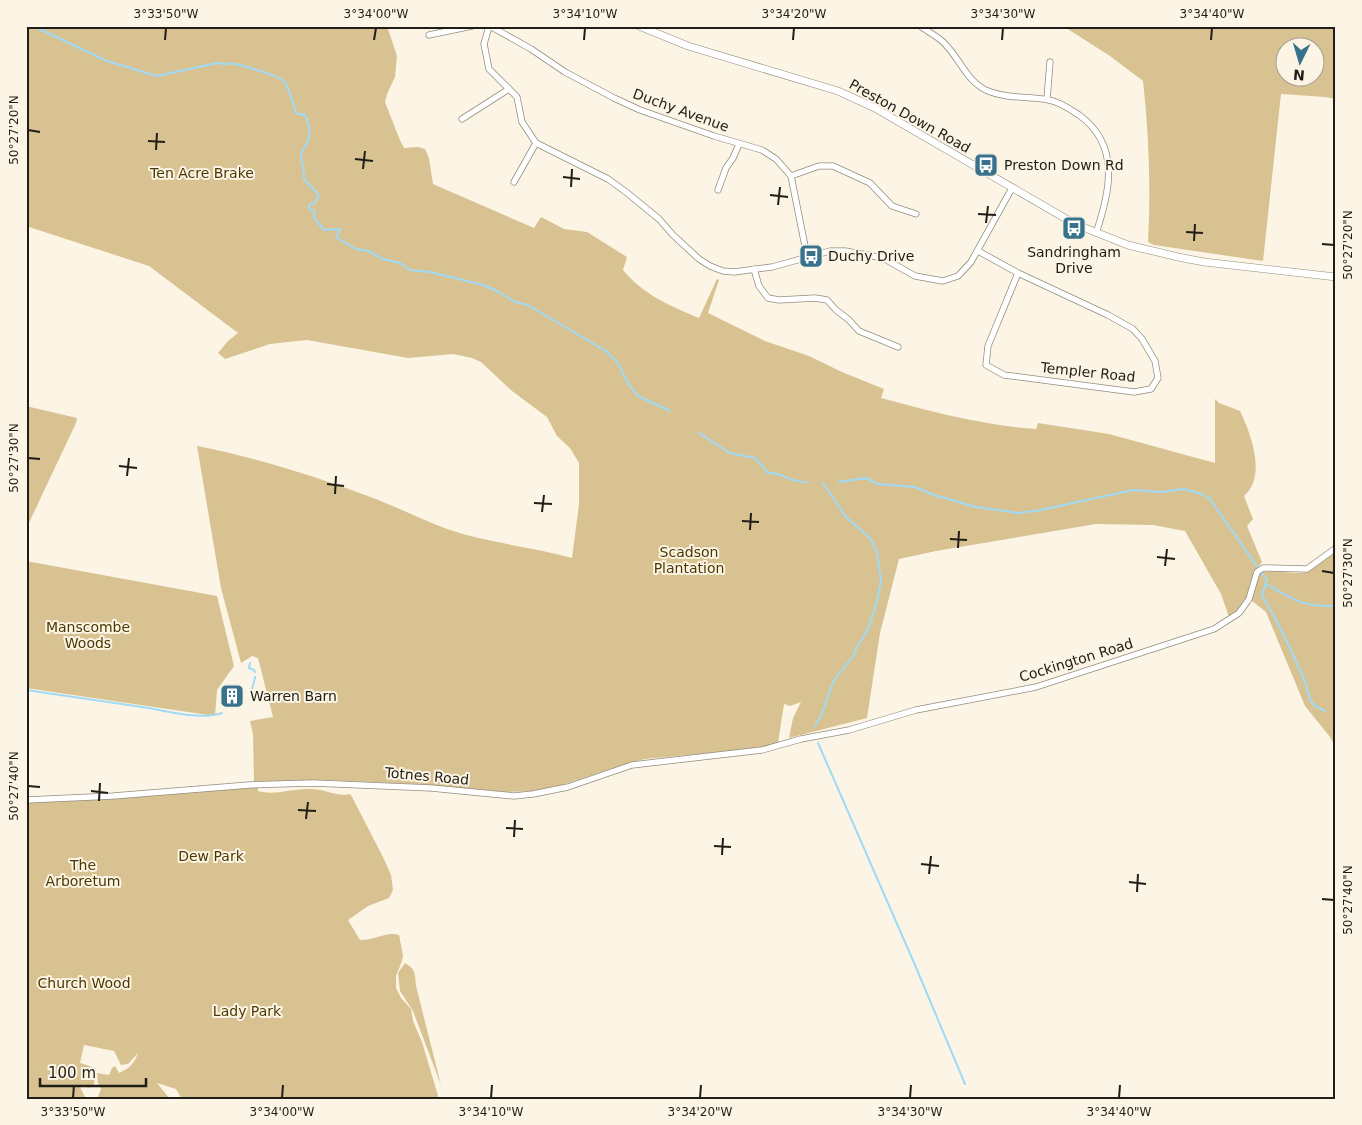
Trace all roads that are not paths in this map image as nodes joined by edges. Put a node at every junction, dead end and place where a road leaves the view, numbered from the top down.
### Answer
1 (472, 26) edge
2 (489, 26) edge
3 (639, 26) edge
4 (920, 26) edge
5 (429, 35) dead end
6 (1050, 62) dead end
7 (510, 89) junction
8 (1048, 99) junction
9 (462, 119) dead end
10 (536, 143) junction
11 (739, 144) junction
12 (791, 176) junction
13 (514, 182) dead end
14 (1012, 188) junction
15 (718, 190) dead end
16 (916, 214) dead end
17 (1096, 233) junction
18 (978, 251) junction
19 (807, 256) junction
20 (754, 269) junction
21 (1018, 273) junction
22 (1336, 276) edge
23 (898, 346) dead end
24 (1336, 548) edge
25 (820, 736) joint
26 (26, 800) edge

1 - 5 street
2 - 7 street
2 - 11 street, Duchy Avenue
3 - 14 street, Preston Down Road
4 - 8 street
6 - 8 street
7 - 9 street
7 - 10 street
8 - 17 street
10 - 13 street
10 - 20 street
11 - 12 street, Duchy Avenue
11 - 15 street
12 - 16 street
12 - 19 street
14 - 17 street, Preston Down Road
14 - 18 street
17 - 22 street, Preston Down Road
18 - 19 street
18 - 21 street, Templer Road
19 - 20 street
20 - 23 street
21 - 21 street, Templer Road
24 - 25 street, Cockington Road
25 - 26 street, Totnes Road

